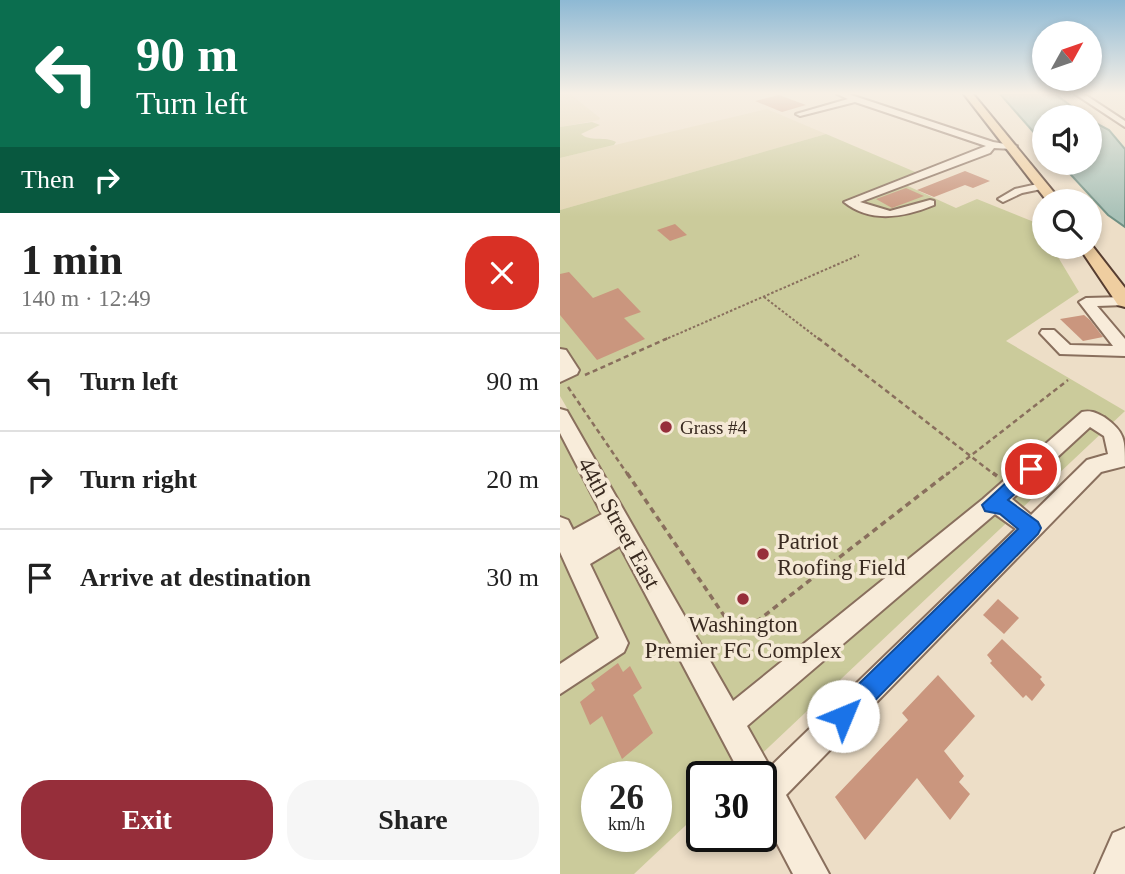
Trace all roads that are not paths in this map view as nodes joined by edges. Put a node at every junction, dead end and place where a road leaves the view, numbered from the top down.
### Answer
1 (962, 135) edge
2 (1003, 135) edge
3 (992, 145) junction
4 (1012, 146) junction
5 (1042, 186) junction
6 (1044, 189) edge
7 (1003, 199) dead end
8 (930, 203) dead end
9 (1095, 259) edge
10 (1125, 301) edge
11 (1048, 333) dead end
12 (1120, 350) edge
13 (560, 355) edge
14 (1125, 369) edge
15 (562, 378) edge
16 (560, 416) edge
17 (1122, 459) edge
18 (991, 505) junction
19 (620, 525) junction
20 (1031, 528) junction
21 (568, 544) edge
22 (560, 680) edge
23 (729, 723) junction
24 (750, 761) edge
25 (777, 769) edge
26 (777, 810) edge
27 (1125, 845) edge
28 (812, 874) edge
29 (1112, 874) edge

1 - 3 street
2 - 4 main road
3 - 4 street
3 - 8 street
4 - 5 main road
5 - 6 main road
5 - 7 street
9 - 10 main road
10 - 12 street
11 - 12 street
12 - 14 street
13 - 15 street
16 - 19 street, 44th Street East
17 - 18 street
17 - 20 street
18 - 20 street
18 - 23 street
19 - 21 street
19 - 23 street, 44th Street East
20 - 25 street
21 - 22 street
23 - 24 street, 44th Street East
26 - 28 street, 44th Street East
27 - 29 street

